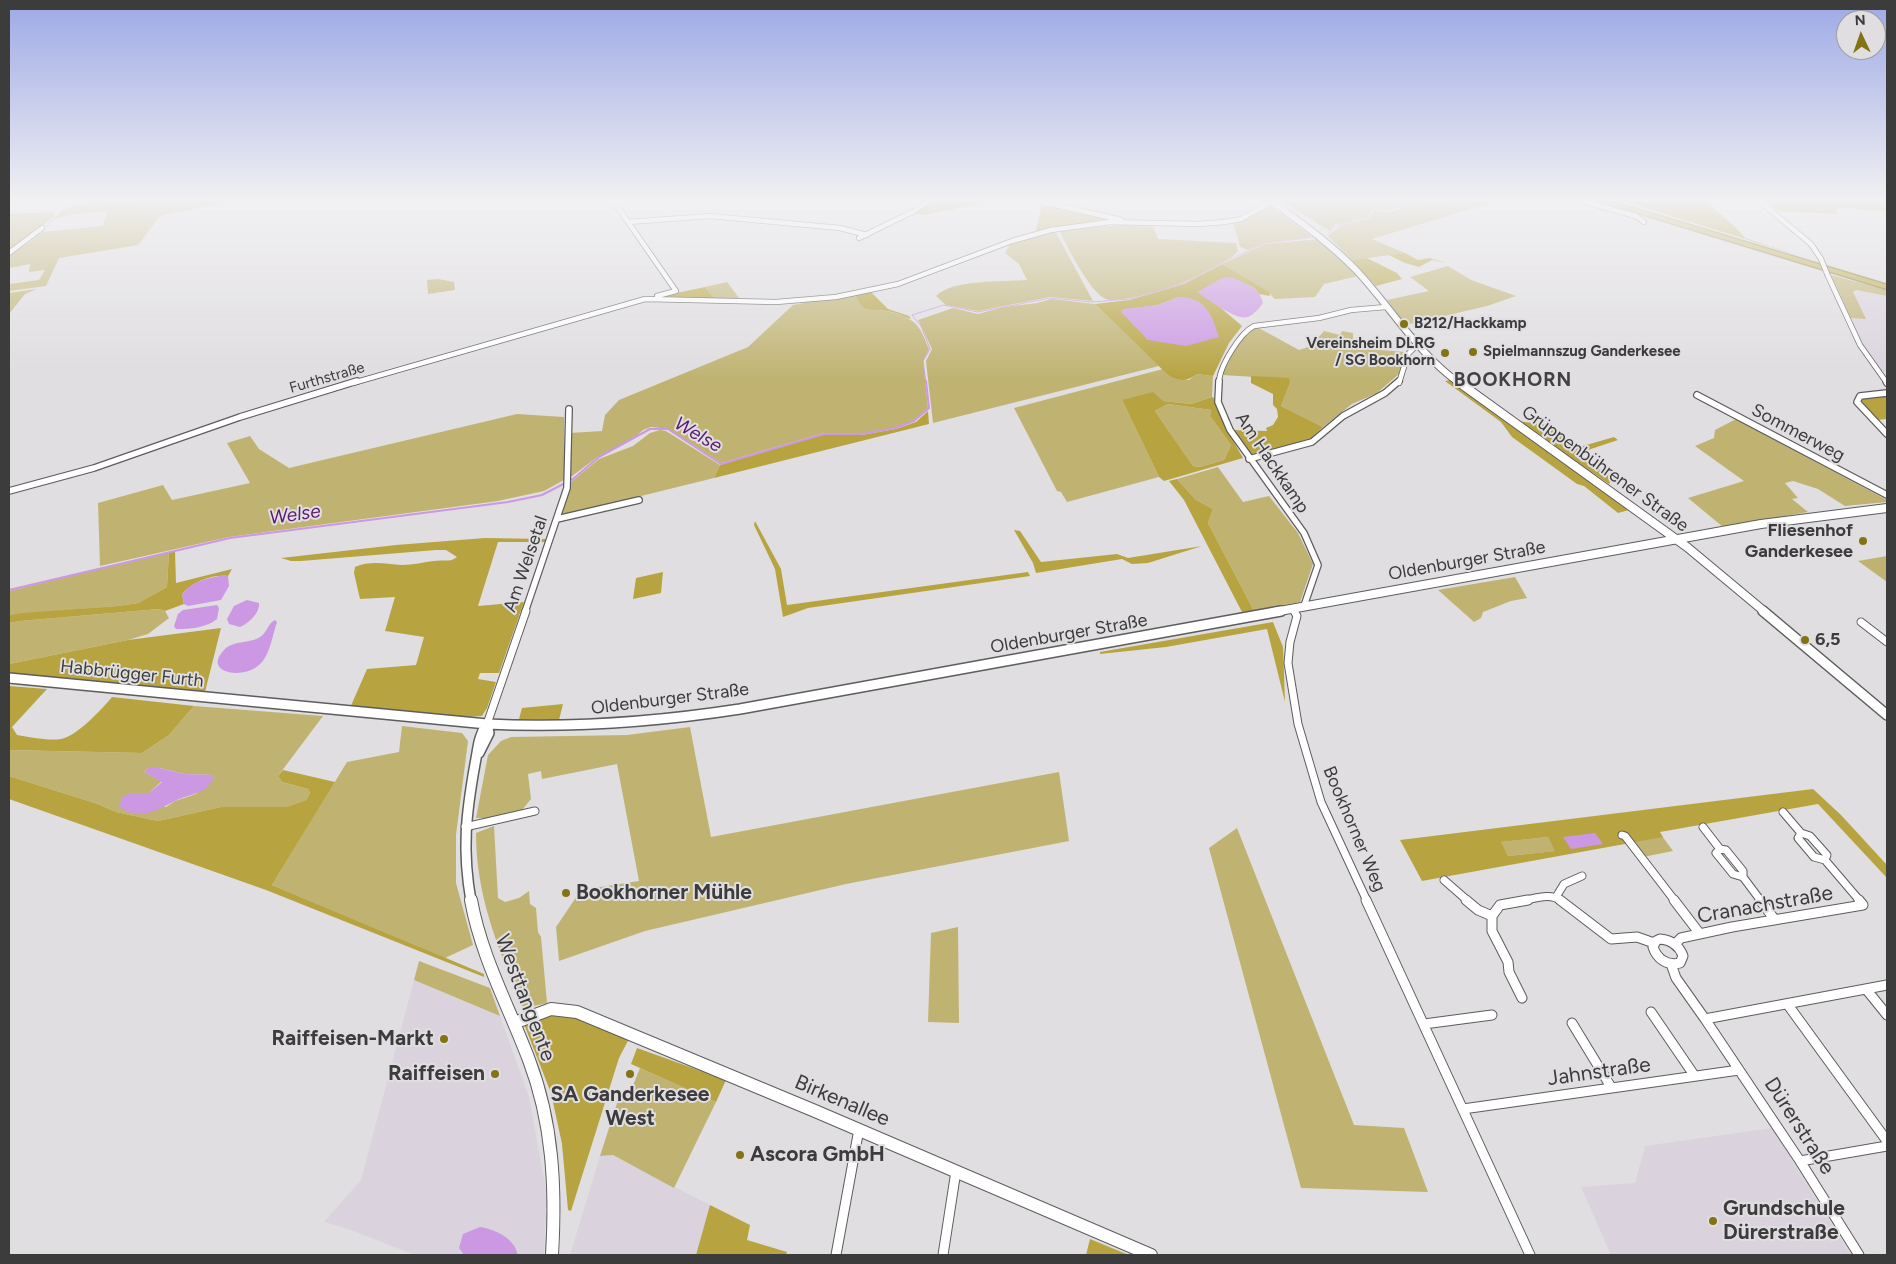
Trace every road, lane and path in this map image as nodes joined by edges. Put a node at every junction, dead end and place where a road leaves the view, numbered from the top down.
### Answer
1 (654, 259) edge
2 (966, 259) edge
3 (1345, 259) edge
4 (1790, 259) edge
5 (1799, 259) edge
6 (1820, 259) edge
7 (1887, 285) edge
8 (654, 298) junction
9 (1386, 308) junction
10 (1417, 345) junction
11 (1887, 383) edge
12 (1887, 393) edge
13 (1696, 395) dead end
14 (569, 409) dead end
15 (1887, 434) edge
16 (1248, 459) junction
17 (9, 491) edge
18 (1887, 496) edge
19 (640, 500) dead end
20 (1887, 508) edge
21 (557, 519) junction
22 (1676, 539) junction
23 (1306, 606) junction
24 (1293, 609) junction
25 (1861, 622) dead end
26 (1887, 642) edge
27 (9, 678) edge
28 (251, 702) joint
29 (1887, 715) edge
30 (487, 724) junction
31 (535, 811) dead end
32 (1782, 812) dead end
33 (464, 827) junction
34 (1703, 827) dead end
35 (1622, 836) dead end
36 (1582, 876) dead end
37 (1444, 880) dead end
38 (1556, 898) junction
39 (1492, 916) junction
40 (1775, 920) junction
41 (1700, 934) junction
42 (1654, 944) junction
43 (1675, 944) junction
44 (1671, 964) junction
45 (1887, 985) edge
46 (1866, 989) junction
47 (1522, 998) dead end
48 (1788, 1004) junction
49 (1651, 1012) dead end
50 (1492, 1015) dead end
51 (1887, 1015) edge
52 (1705, 1019) junction
53 (514, 1023) junction
54 (1572, 1023) dead end
55 (1424, 1024) junction
56 (1739, 1070) junction
57 (1694, 1075) junction
58 (1611, 1088) junction
59 (1463, 1110) junction
60 (859, 1129) junction
61 (1887, 1141) edge
62 (1887, 1146) edge
63 (1800, 1161) junction
64 (956, 1171) junction
65 (552, 1255) edge
66 (836, 1255) edge
67 (943, 1255) edge
68 (1151, 1255) edge
69 (1530, 1255) edge
70 (1859, 1255) edge

1 - 8 street
2 - 8 street
3 - 9 street, Grüppenbührener Straße
4 - 7 highway
5 - 7 highway
6 - 11 street, bridge
8 - 17 street, Furthstraße
9 - 10 street, Grüppenbührener Straße
9 - 16 street, Am Hackkamp
10 - 16 street
10 - 22 street, Grüppenbührener Straße
12 - 15 street
13 - 18 street, Sommerweg
14 - 21 street, Am Welsetal
16 - 23 street, Am Hackkamp
19 - 21 street
20 - 22 street, Oldenburger Straße
21 - 30 street, Am Welsetal
22 - 23 street, Oldenburger Straße
22 - 29 street, Grüppenbührener Straße
23 - 24 street, Oldenburger Straße
24 - 30 street, Oldenburger Straße
24 - 55 street, Bookhorner Weg
25 - 26 street
27 - 28 street, Habbrügger Furth
28 - 30 street, Oldenburger Straße
30 - 33 street, Westtangente
31 - 33 street
32 - 40 street, Cranachstraße
33 - 53 street, Westtangente
34 - 40 street
35 - 41 street
36 - 38 street
37 - 39 street
38 - 39 street
38 - 42 street
39 - 47 street
40 - 41 street, Cranachstraße
41 - 43 street, Cranachstraße
42 - 43 street
42 - 44 street
43 - 44 street
44 - 52 street, Dürerstraße
45 - 46 street
46 - 48 street
46 - 51 street
48 - 52 street
48 - 61 street
49 - 57 street
50 - 55 street
52 - 56 street, Dürerstraße
53 - 60 street, Birkenallee
53 - 65 street, Westtangente
54 - 58 street
55 - 59 street, Bookhorner Weg
56 - 57 street, Jahnstraße
56 - 63 street, Dürerstraße
57 - 58 street, Jahnstraße
58 - 59 street, Jahnstraße
59 - 69 street, Bookhorner Weg
60 - 64 street, Birkenallee
60 - 66 street
62 - 63 street
63 - 70 street, Dürerstraße
64 - 67 street
64 - 68 street, Birkenallee

